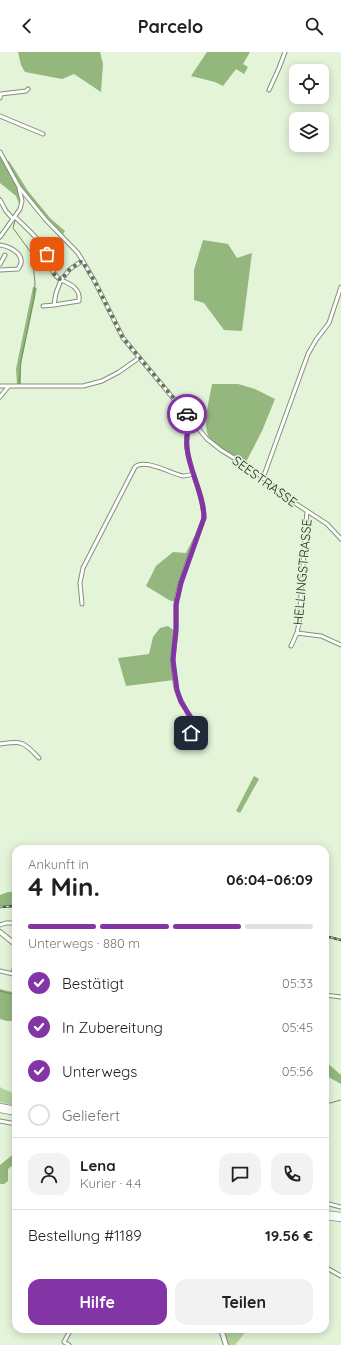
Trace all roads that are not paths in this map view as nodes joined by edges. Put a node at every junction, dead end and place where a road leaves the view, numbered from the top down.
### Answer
1 (285, 52) edge
2 (28, 89) dead end
3 (269, 90) dead end
4 (0, 98) edge
5 (0, 116) edge
6 (43, 134) dead end
7 (0, 152) edge
8 (19, 186) junction
9 (0, 200) edge
10 (14, 218) junction
11 (0, 237) edge
12 (0, 245) edge
13 (5, 255) dead end
14 (82, 261) junction
15 (0, 264) edge
16 (0, 270) edge
17 (61, 280) junction
18 (341, 287) edge
19 (54, 305) junction
20 (43, 306) dead end
21 (139, 358) junction
22 (0, 386) edge
23 (8, 387) junction
24 (0, 397) edge
25 (192, 420) junction
26 (193, 474) junction
27 (263, 478) junction
28 (308, 511) junction
29 (341, 539) edge
30 (82, 604) dead end
31 (297, 633) junction
32 (341, 645) edge
33 (291, 646) dead end
34 (176, 743) dead end
35 (0, 744) edge
36 (39, 758) dead end
37 (12, 924) edge
38 (0, 925) edge
39 (0, 932) edge
40 (12, 942) edge
41 (0, 971) edge
42 (12, 974) edge
43 (329, 996) edge
44 (341, 997) edge
45 (0, 1106) edge
46 (12, 1108) edge
47 (0, 1110) edge
48 (12, 1112) edge
49 (0, 1121) edge
50 (12, 1123) edge
51 (329, 1204) edge
52 (341, 1206) edge
53 (329, 1213) edge
54 (341, 1215) edge
55 (329, 1218) edge
56 (341, 1219) edge
57 (329, 1269) edge
58 (341, 1276) edge
59 (69, 1333) edge
60 (222, 1333) edge
61 (69, 1345) edge
62 (226, 1345) edge

1 - 3 street
2 - 4 street
5 - 6 street
7 - 8 street
8 - 10 street
8 - 14 street, SEESTRASSE
9 - 10 street
10 - 11 street
10 - 17 street
12 - 16 street
13 - 15 street
14 - 17 street
14 - 21 street, SEESTRASSE
17 - 19 street
17 - 19 street
18 - 27 street
19 - 20 street
21 - 23 street
21 - 25 street, SEESTRASSE
22 - 23 street
23 - 24 street
25 - 26 street
25 - 27 street, SEESTRASSE
26 - 30 street
26 - 34 street
27 - 28 street, SEESTRASSE
28 - 29 street, SEESTRASSE
28 - 31 street, HELLINGSTRASSE
31 - 32 street, HELLINGSTRASSE
31 - 33 street, HELLINGSTRASSE
35 - 36 street
37 - 38 street
39 - 40 main road
41 - 42 street
43 - 44 street
45 - 46 highway
47 - 48 highway
49 - 50 street
51 - 52 street
53 - 54 highway
55 - 56 highway
57 - 58 street
59 - 61 street
60 - 62 main road

